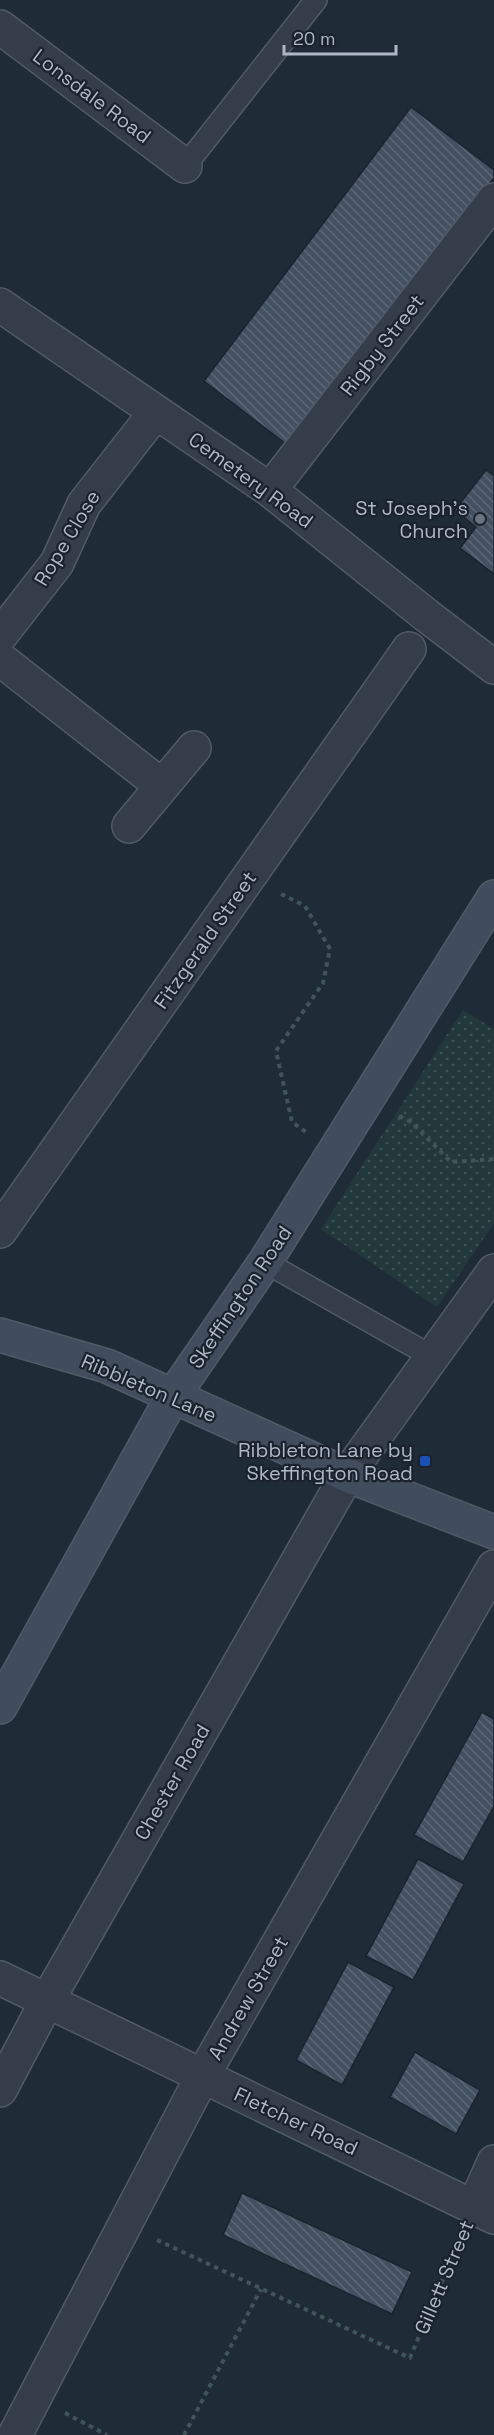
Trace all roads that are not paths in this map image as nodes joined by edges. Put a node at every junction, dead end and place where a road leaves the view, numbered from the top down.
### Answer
1 (316, 0) edge
2 (0, 27) edge
3 (185, 166) joint
4 (494, 200) edge
5 (0, 305) edge
6 (156, 412) junction
7 (270, 490) junction
8 (0, 636) edge
9 (409, 649) dead end
10 (0, 658) edge
11 (494, 667) edge
12 (194, 748) dead end
13 (162, 786) junction
14 (129, 826) dead end
15 (494, 897) edge
16 (0, 1231) edge
17 (265, 1262) junction
18 (494, 1271) edge
19 (0, 1335) edge
20 (431, 1356) junction
21 (174, 1396) junction
22 (347, 1476) junction
23 (494, 1532) edge
24 (494, 1567) edge
25 (0, 1707) edge
26 (0, 1978) edge
27 (47, 2001) junction
28 (202, 2077) junction
29 (0, 2090) edge
30 (494, 2162) edge
31 (484, 2212) edge
32 (15, 2435) edge

1 - 3 lane
2 - 3 street, Lonsdale Road
4 - 7 street, Rigby Street
5 - 6 street, Cemetery Road
6 - 7 street, Cemetery Road
6 - 8 street, Rope Close
7 - 11 street, Cemetery Road
9 - 16 street, Fitzgerald Street
10 - 13 street
12 - 13 street
13 - 14 street
15 - 17 street, Skeffington Road
17 - 20 lane
17 - 21 street, Skeffington Road
18 - 20 street, Chester Road
19 - 21 street, Ribbleton Lane
20 - 22 street, Chester Road
21 - 22 street, Ribbleton Lane
21 - 25 street, Skeffington Road
22 - 23 street, Ribbleton Lane
22 - 27 street, Chester Road
24 - 28 street, Andrew Street
26 - 27 street, Fletcher Road
27 - 28 street, Fletcher Road
27 - 29 street, Chester Road
28 - 31 street, Fletcher Road
28 - 32 street, Andrew Street
30 - 31 street, Gillett Street

